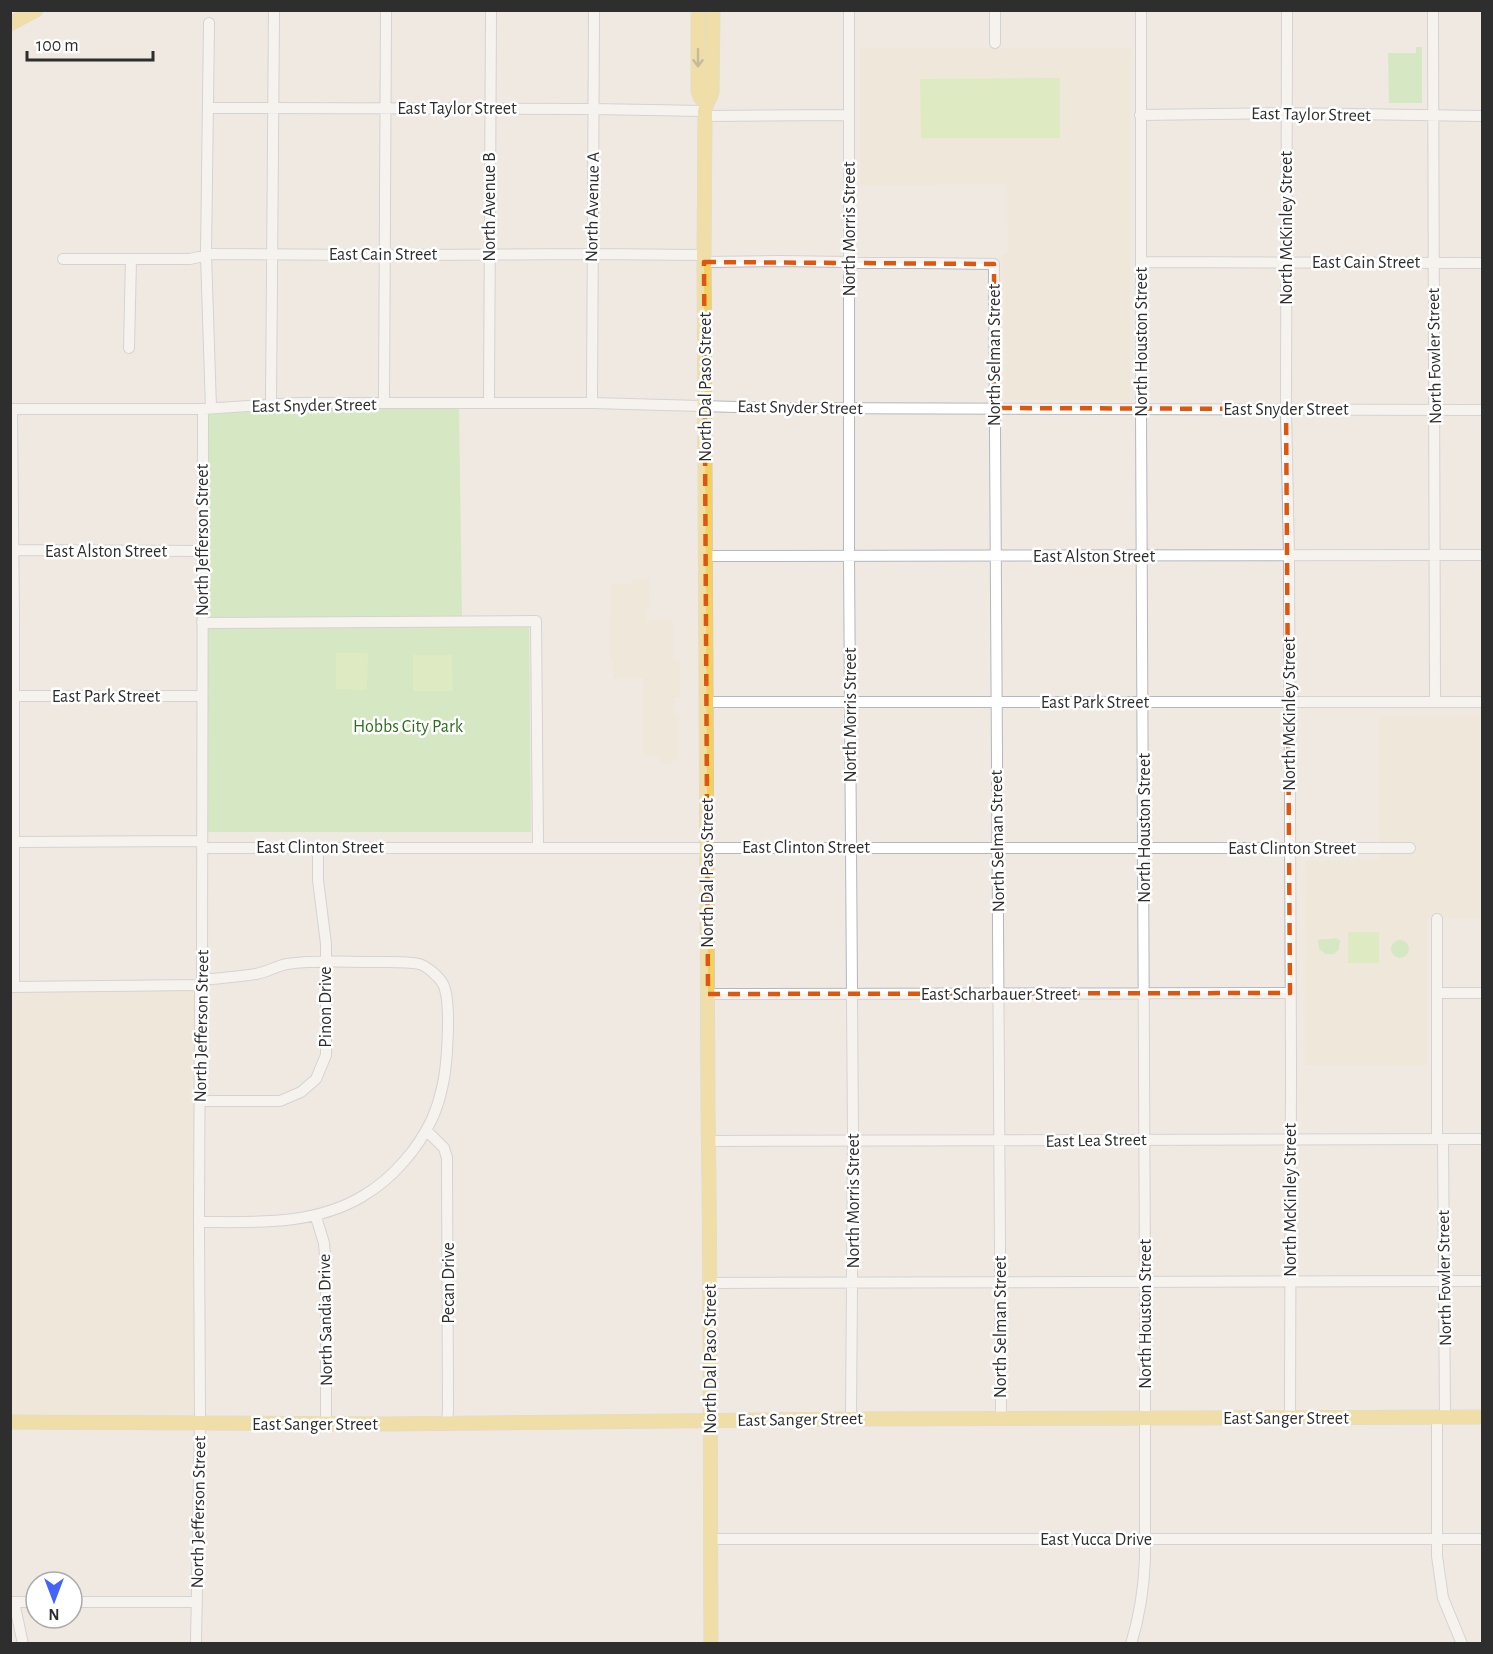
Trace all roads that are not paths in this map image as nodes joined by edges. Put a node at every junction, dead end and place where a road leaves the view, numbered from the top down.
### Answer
1 (36, 10) edge
2 (274, 10) edge
3 (386, 10) edge
4 (490, 10) edge
5 (594, 10) edge
6 (698, 10) edge
7 (713, 10) edge
8 (849, 10) edge
9 (995, 10) edge
10 (1141, 10) edge
11 (1287, 10) edge
12 (1433, 10) edge
13 (209, 23) dead end
14 (10, 24) edge
15 (994, 43) dead end
16 (209, 108) junction
17 (273, 108) junction
18 (386, 108) junction
19 (490, 109) junction
20 (593, 109) junction
21 (705, 110) junction
22 (1287, 113) junction
23 (849, 115) junction
24 (1140, 115) junction
25 (1433, 116) junction
26 (1482, 116) edge
27 (272, 254) junction
28 (489, 254) junction
29 (592, 254) junction
30 (206, 255) junction
31 (385, 255) junction
32 (63, 259) dead end
33 (131, 259) junction
34 (704, 259) junction
35 (1286, 261) junction
36 (849, 262) junction
37 (1141, 262) junction
38 (1433, 262) junction
39 (1482, 262) edge
40 (994, 264) joint
41 (129, 348) dead end
42 (384, 403) junction
43 (271, 404) junction
44 (489, 404) junction
45 (592, 404) junction
46 (705, 406) junction
47 (849, 408) junction
48 (994, 408) junction
49 (207, 409) junction
50 (1141, 409) junction
51 (1286, 409) junction
52 (11, 410) edge
53 (1435, 410) junction
54 (1482, 410) edge
55 (12, 550) edge
56 (202, 551) junction
57 (1289, 555) junction
58 (1482, 555) edge
59 (705, 556) junction
60 (849, 556) junction
61 (995, 556) junction
62 (1142, 556) junction
63 (1435, 556) junction
64 (202, 623) junction
65 (12, 696) edge
66 (202, 696) junction
67 (707, 702) junction
68 (849, 702) junction
69 (996, 702) junction
70 (1143, 702) junction
71 (1290, 702) junction
72 (1435, 702) junction
73 (1482, 702) edge
74 (12, 842) edge
75 (202, 844) junction
76 (318, 847) junction
77 (538, 847) junction
78 (707, 847) junction
79 (850, 847) junction
80 (1290, 848) junction
81 (1410, 848) dead end
82 (998, 849) junction
83 (1144, 849) junction
84 (1437, 919) dead end
85 (326, 962) junction
86 (201, 983) junction
87 (12, 987) edge
88 (1290, 993) junction
89 (1437, 993) junction
90 (1482, 993) edge
91 (708, 994) junction
92 (852, 994) junction
93 (999, 994) junction
94 (1144, 994) junction
95 (200, 1101) junction
96 (426, 1130) junction
97 (853, 1139) junction
98 (1144, 1139) junction
99 (1291, 1139) junction
100 (1440, 1139) junction
101 (1482, 1139) edge
102 (709, 1141) junction
103 (999, 1141) junction
104 (316, 1216) junction
105 (199, 1222) junction
106 (1290, 1281) junction
107 (1443, 1281) junction
108 (1482, 1281) edge
109 (853, 1282) junction
110 (1145, 1282) junction
111 (711, 1283) junction
112 (1000, 1283) junction
113 (1441, 1417) junction
114 (1145, 1418) junction
115 (1290, 1418) junction
116 (1482, 1418) edge
117 (851, 1419) junction
118 (1001, 1419) junction
119 (710, 1420) junction
120 (10, 1422) edge
121 (200, 1423) junction
122 (447, 1424) junction
123 (326, 1425) junction
124 (711, 1539) junction
125 (1145, 1539) junction
126 (1437, 1539) junction
127 (1482, 1539) edge
128 (12, 1602) edge
129 (84, 1602) edge
130 (196, 1602) junction
131 (23, 1644) edge
132 (196, 1644) edge
133 (711, 1644) edge
134 (1131, 1644) edge
135 (1462, 1644) edge

1 - 14 main road
2 - 17 street
3 - 18 street
4 - 19 street, North Avenue B
5 - 20 street, North Avenue A
6 -> 21 main road, North Dal Paso Street
7 - 21 main road, North Dal Paso Street
8 - 23 street, North Morris Street
9 - 15 street
10 - 24 street, North Houston Street
11 - 22 street, North McKinley Street
12 - 25 street, North Fowler Street
13 - 16 street, North Jefferson Street
16 - 17 street, East Taylor Street
16 - 30 street, North Jefferson Street
17 - 18 street, East Taylor Street
17 - 27 street
18 - 19 street, East Taylor Street
18 - 31 street
19 - 20 street, East Taylor Street
19 - 28 street, North Avenue B
20 - 21 street, East Taylor Street
20 - 29 street, North Avenue A
21 - 23 street, East Taylor Street
21 - 34 main road, North Dal Paso Street
22 - 24 street, East Taylor Street
22 - 25 street, East Taylor Street
22 - 35 street, North McKinley Street
23 - 36 street, North Morris Street
24 - 37 street, North Houston Street
25 - 26 street, East Taylor Street
25 - 38 street, North Fowler Street
27 - 30 street, East Cain Street
27 - 31 street, East Cain Street
27 - 43 street
28 - 29 street, East Cain Street
28 - 31 street, East Cain Street
28 - 44 street, North Avenue B
29 - 34 street, East Cain Street
29 - 45 street, North Avenue A
30 - 33 street, East Cain Street
30 - 49 street, North Jefferson Street
31 - 42 street
32 - 33 street, East Cain Street
33 - 41 street
34 - 36 street, East Cain Street
34 - 46 main road, North Dal Paso Street
35 - 37 street, East Cain Street
35 - 38 street, East Cain Street
35 - 51 street, North McKinley Street
36 - 40 street, East Cain Street
36 - 47 street, North Morris Street
37 - 50 street, North Houston Street
38 - 39 street, East Cain Street
38 - 53 street, North Fowler Street
40 - 48 street, North Selman Street
42 - 43 street, East Snyder Street
42 - 44 street, East Snyder Street
43 - 49 street, East Snyder Street
44 - 45 street, East Snyder Street
45 - 46 street, East Snyder Street
46 - 47 street, East Snyder Street
46 - 59 main road, North Dal Paso Street
47 - 48 street, East Snyder Street
47 - 60 street, North Morris Street
48 - 50 street, East Snyder Street
48 - 61 street, North Selman Street
49 - 52 street, East Snyder Street
49 - 56 street, North Jefferson Street
50 - 51 street, East Snyder Street
50 - 62 street, North Houston Street
51 - 53 street, East Snyder Street
51 - 57 street, North McKinley Street
52 - 55 street
53 - 54 street, East Snyder Street
53 - 63 street, North Fowler Street
55 - 56 street, East Alston Street
55 - 65 street
56 - 64 street, North Jefferson Street
57 - 62 street, East Alston Street
57 - 63 street, East Alston Street
57 - 71 street, North McKinley Street
58 - 63 street, East Alston Street
59 - 60 street, East Alston Street
59 - 67 main road, North Dal Paso Street
60 - 61 street, East Alston Street
60 - 68 street, North Morris Street
61 - 62 street, East Alston Street
61 - 69 street, North Selman Street
62 - 70 street, North Houston Street
63 - 72 street, North Fowler Street
64 - 66 street, North Jefferson Street
64 - 77 street
65 - 66 street, East Park Street
65 - 74 street
66 - 75 street, North Jefferson Street
67 - 68 street, East Park Street
67 - 78 main road, North Dal Paso Street
68 - 69 street, East Park Street
68 - 79 street, North Morris Street
69 - 70 street, East Park Street
69 - 82 street, North Selman Street
70 - 71 street, East Park Street
70 - 83 street, North Houston Street
71 - 72 street, East Park Street
71 - 80 street, North McKinley Street
72 - 73 street, East Park Street
74 - 75 street, East Clinton Street
74 - 87 street
75 - 76 street, East Clinton Street
75 - 86 street, North Jefferson Street
76 - 77 street, East Clinton Street
76 - 85 street, Pinon Drive
77 - 78 street, East Clinton Street
78 - 79 street, East Clinton Street
78 - 91 main road, North Dal Paso Street
79 - 82 street, East Clinton Street
79 - 92 street, North Morris Street
80 - 81 street, East Clinton Street
80 - 83 street, East Clinton Street
80 - 88 street, North McKinley Street
82 - 83 street, East Clinton Street
82 - 93 street, North Selman Street
83 - 94 street, North Houston Street
84 - 89 street, North Fowler Street
85 - 86 street
85 - 95 street, Pinon Drive
85 - 96 street
86 - 87 street
86 - 95 street, North Jefferson Street
88 - 94 street, East Scharbauer Street
88 - 99 street, North McKinley Street
89 - 90 street
89 - 100 street, North Fowler Street
91 - 92 street, East Scharbauer Street
91 - 102 main road, North Dal Paso Street
92 - 93 street, East Scharbauer Street
92 - 97 street, North Morris Street
93 - 94 street, East Scharbauer Street
93 - 103 street, North Selman Street
94 - 98 street, North Houston Street
95 - 105 street, North Jefferson Street
96 - 104 street
96 - 122 street, Pecan Drive
97 - 102 street, East Lea Street
97 - 103 street, East Lea Street
97 - 109 street, North Morris Street
98 - 99 street, East Lea Street
98 - 103 street, East Lea Street
98 - 110 street, North Houston Street
99 - 100 street, East Lea Street
99 - 106 street, North McKinley Street
100 - 101 street, East Lea Street
100 - 107 street, North Fowler Street
102 - 111 main road, North Dal Paso Street
103 - 112 street, North Selman Street
104 - 105 street
104 - 123 street, North Sandia Drive
105 - 121 street, North Jefferson Street
106 - 107 street
106 - 110 street
106 - 115 street, North McKinley Street
107 - 108 street
107 - 113 street, North Fowler Street
109 - 111 street
109 - 112 street
109 - 117 street, North Morris Street
110 - 112 street
110 - 114 street, North Houston Street
111 - 119 main road, North Dal Paso Street
112 - 118 street, North Selman Street
113 - 115 main road, East Sanger Street
113 - 116 main road, East Sanger Street
113 - 126 street, North Fowler Street
114 - 115 main road, East Sanger Street
114 - 118 main road, East Sanger Street
114 - 125 street, North Houston Street
117 - 118 main road, East Sanger Street
117 - 119 main road, East Sanger Street
119 - 122 main road, East Sanger Street
119 - 124 main road, North Dal Paso Street
120 - 121 main road, East Sanger Street
121 - 123 main road, East Sanger Street
121 - 130 street, North Jefferson Street
122 - 123 main road, East Sanger Street
124 - 125 street, East Yucca Drive
124 - 133 main road, North Dal Paso Street
125 - 126 street, East Yucca Drive
125 - 134 street, North Houston Street
126 - 127 street, East Yucca Drive
126 - 135 street, North Fowler Street
128 - 131 street
129 - 130 street
130 - 132 street, North Jefferson Street

